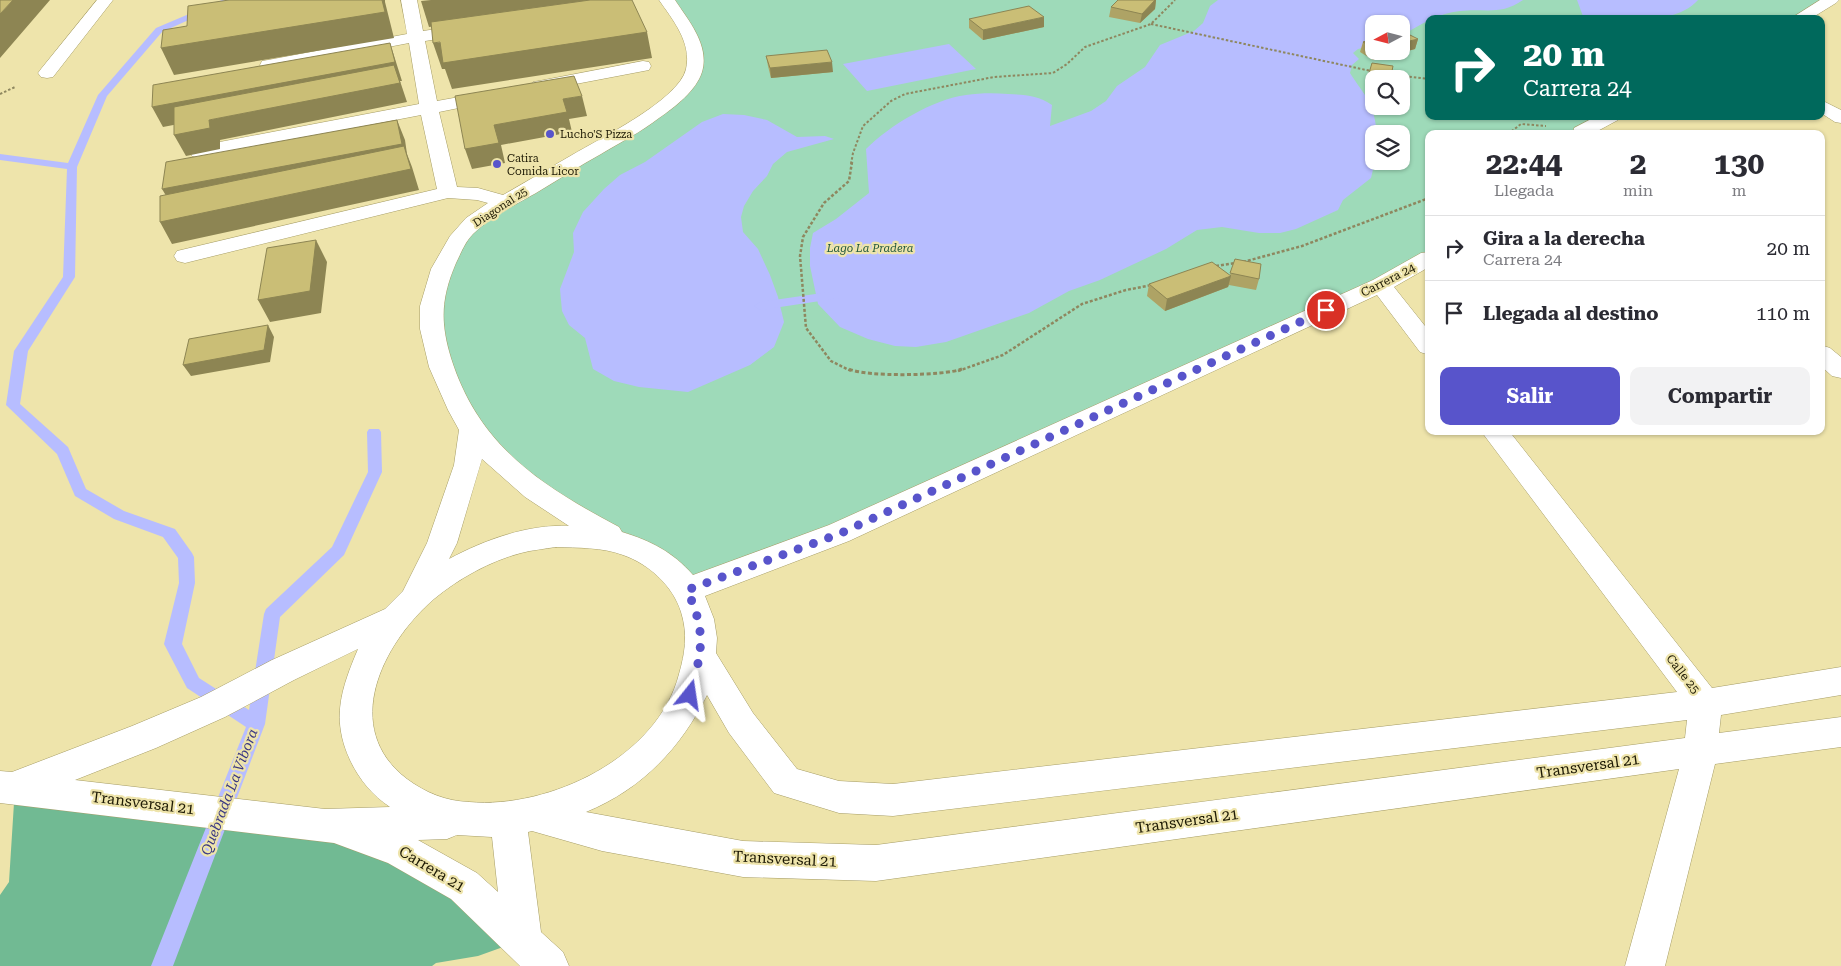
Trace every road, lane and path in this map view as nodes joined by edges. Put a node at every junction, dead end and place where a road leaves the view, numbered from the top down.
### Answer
1 (106, 0) edge
2 (409, 0) edge
3 (667, 0) edge
4 (1175, 0) edge
5 (1831, 0) edge
6 (1805, 15) edge
7 (1151, 24) junction
8 (485, 26) edge
9 (416, 37) junction
10 (643, 66) edge
11 (250, 69) edge
12 (1367, 70) edge
13 (47, 73) dead end
14 (1410, 77) edge
15 (1425, 79) edge
16 (526, 89) edge
17 (507, 93) edge
18 (430, 108) junction
19 (1825, 108) edge
20 (1841, 118) edge
21 (1604, 120) edge
22 (1586, 130) edge
23 (199, 152) edge
24 (448, 192) junction
25 (1425, 200) edge
26 (506, 202) junction
27 (185, 256) dead end
28 (1425, 260) edge
29 (1212, 267) edge
30 (1154, 284) edge
31 (1381, 285) junction
32 (1425, 342) edge
33 (1825, 356) edge
34 (1841, 370) edge
35 (467, 420) junction
36 (1497, 435) edge
37 (626, 544) junction
38 (687, 590) junction
39 (404, 609) junction
40 (701, 656) junction
41 (1841, 681) edge
42 (1705, 702) junction
43 (1841, 732) edge
44 (1701, 751) junction
45 (7, 787) edge
46 (508, 818) junction
47 (320, 825) junction
48 (536, 953) edge
49 (1645, 966) edge

1 - 13 street
2 - 9 street
3 - 26 street, Diagonal 25
4 - 7 path
5 - 6 street
7 - 12 path
7 - 30 path
8 - 9 street
9 - 11 street
9 - 18 street
10 - 16 street
14 - 15 path
17 - 18 street
18 - 23 street
18 - 24 street
19 - 20 street
21 - 22 street
24 - 26 street
24 - 27 street
25 - 29 path
26 - 35 street, Diagonal 25
28 - 31 street, Carrera 24
31 - 32 street
31 - 38 street, Carrera 24
33 - 34 street
35 - 37 street, Diagonal 25
35 - 39 street
36 - 42 street, Calle 25
37 - 38 street
37 - 39 street
38 - 40 street
39 - 45 street, Transversal 21
39 - 46 street
40 - 42 street
40 - 46 street
41 - 42 street
42 - 44 street, Calle 25
43 - 44 street, Transversal 21
44 - 46 street, Transversal 21
44 - 49 street, Calle 25
45 - 47 street, Transversal 21
46 - 47 street, Transversal 21
46 - 48 street, Carrera 21
47 - 48 street, Carrera 21

